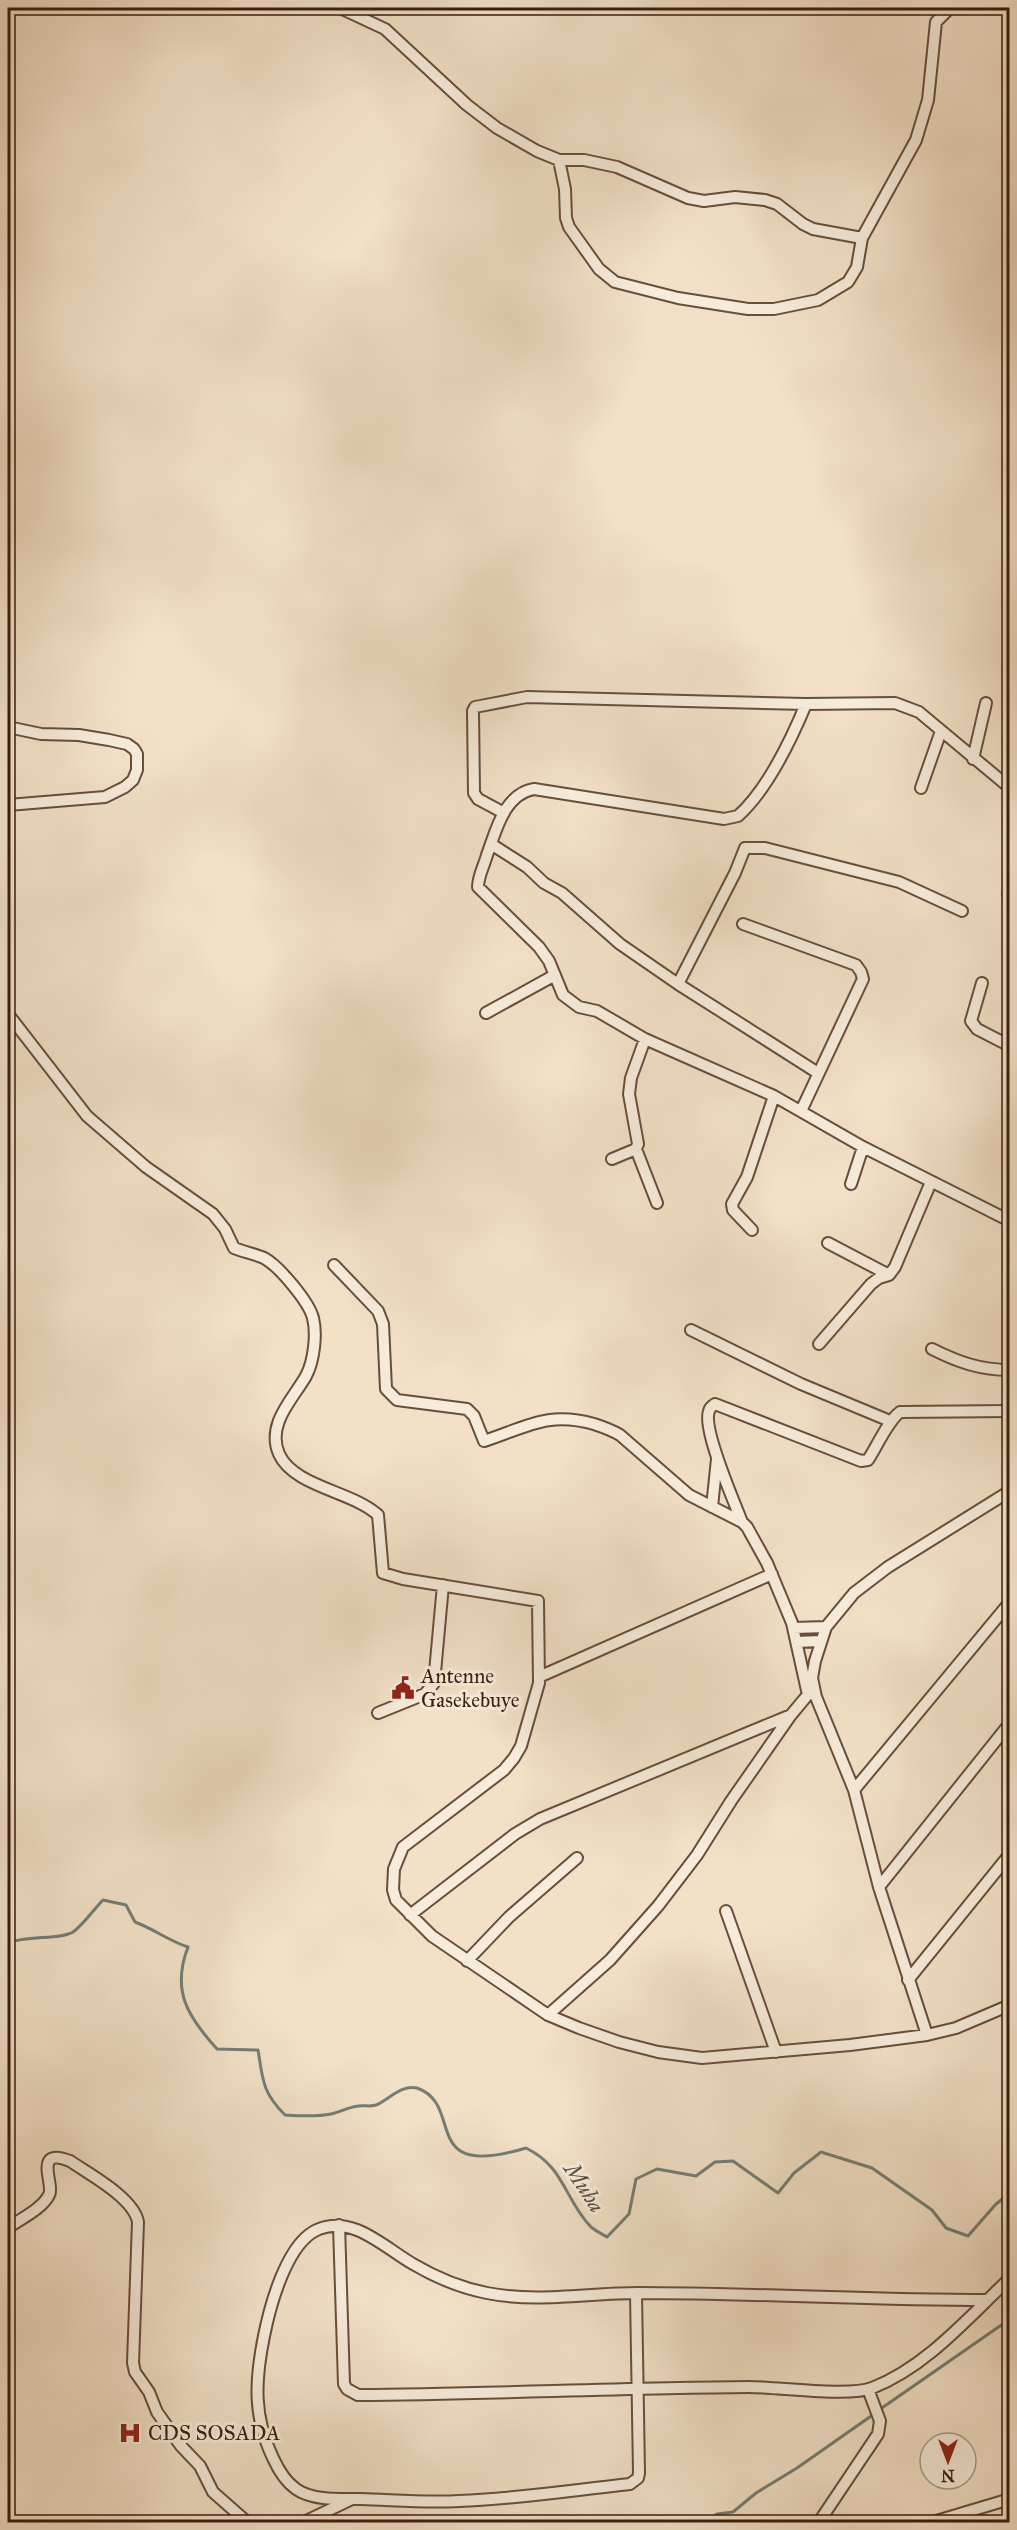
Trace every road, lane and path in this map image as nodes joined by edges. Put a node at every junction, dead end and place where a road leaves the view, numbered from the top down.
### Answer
1 (340, 8) edge
2 (950, 8) edge
3 (559, 160) junction
4 (862, 238) junction
5 (986, 703) dead end
6 (806, 704) junction
7 (8, 728) edge
8 (941, 731) junction
9 (974, 759) junction
10 (921, 788) dead end
11 (1010, 788) edge
12 (8, 805) edge
13 (504, 813) junction
14 (491, 844) junction
15 (962, 911) dead end
16 (743, 924) dead end
17 (555, 975) junction
18 (982, 983) dead end
19 (678, 984) junction
20 (486, 1013) dead end
21 (8, 1014) edge
22 (645, 1039) junction
23 (1010, 1046) edge
24 (818, 1073) junction
25 (774, 1096) junction
26 (801, 1111) junction
27 (863, 1147) junction
28 (636, 1149) junction
29 (612, 1159) dead end
30 (932, 1182) junction
31 (851, 1184) dead end
32 (657, 1203) dead end
33 (1010, 1221) edge
34 (752, 1230) dead end
35 (828, 1243) dead end
36 (334, 1265) dead end
37 (889, 1275) junction
38 (691, 1330) dead end
39 (819, 1344) dead end
40 (932, 1350) dead end
41 (1010, 1370) edge
42 (1010, 1411) edge
43 (890, 1421) junction
44 (717, 1457) junction
45 (1010, 1491) edge
46 (712, 1507) junction
47 (742, 1521) junction
48 (772, 1574) junction
49 (443, 1585) junction
50 (1010, 1602) edge
51 (826, 1627) junction
52 (794, 1628) junction
53 (820, 1641) junction
54 (797, 1642) junction
55 (541, 1676) junction
56 (811, 1692) junction
57 (378, 1713) dead end
58 (791, 1715) junction
59 (1010, 1723) edge
60 (854, 1790) junction
61 (1010, 1854) edge
62 (577, 1858) dead end
63 (879, 1887) junction
64 (726, 1911) dead end
65 (410, 1916) junction
66 (467, 1961) junction
67 (908, 1980) junction
68 (1010, 1997) edge
69 (1005, 2008) edge
70 (548, 2015) junction
71 (927, 2035) junction
72 (776, 2052) junction
73 (339, 2225) junction
74 (8, 2228) edge
75 (1010, 2278) edge
76 (636, 2293) junction
77 (987, 2300) junction
78 (638, 2389) junction
79 (868, 2389) junction
80 (353, 2499) junction
81 (1010, 2499) edge
82 (247, 2523) edge
83 (304, 2523) edge
84 (819, 2523) edge
85 (933, 2523) edge

1 - 3 street
2 - 4 street
3 - 4 street
3 - 4 street
5 - 9 street
6 - 8 street
6 - 13 street
6 - 13 street
7 - 12 street
8 - 9 street
8 - 10 street
9 - 11 street
13 - 14 street
14 - 17 street
14 - 19 street
15 - 19 street
16 - 24 street
17 - 20 street
17 - 22 street
18 - 23 street
19 - 24 street
21 - 49 street
22 - 25 street
22 - 28 street
24 - 26 street
25 - 26 street
25 - 34 street
26 - 27 street
27 - 30 street
27 - 31 street
28 - 29 street
28 - 32 street
30 - 33 street
30 - 37 street
35 - 37 street
36 - 46 street
37 - 39 street
38 - 43 street
40 - 41 street
42 - 43 street
43 - 44 street
44 - 46 street
44 - 47 street
45 - 51 street
46 - 47 street
47 - 48 street
48 - 52 street
48 - 55 street
49 - 55 street
49 - 57 street
50 - 60 street
51 - 52 street
51 - 53 street
52 - 54 street
53 - 54 street
53 - 56 street
54 - 56 street
55 - 65 street
56 - 58 street
56 - 60 street
58 - 65 street
58 - 70 street
59 - 63 street
60 - 63 street
61 - 67 street
62 - 66 street
63 - 67 street
64 - 72 street
65 - 66 street
66 - 70 street
67 - 71 street
68 - 69 street
69 - 71 street
70 - 72 street
71 - 72 street
73 - 76 street
73 - 78 street
73 - 80 street
74 - 82 street
75 - 77 street
76 - 77 street
76 - 78 street
77 - 79 street
78 - 79 street
78 - 80 street
79 - 84 street
80 - 83 street
81 - 85 street

